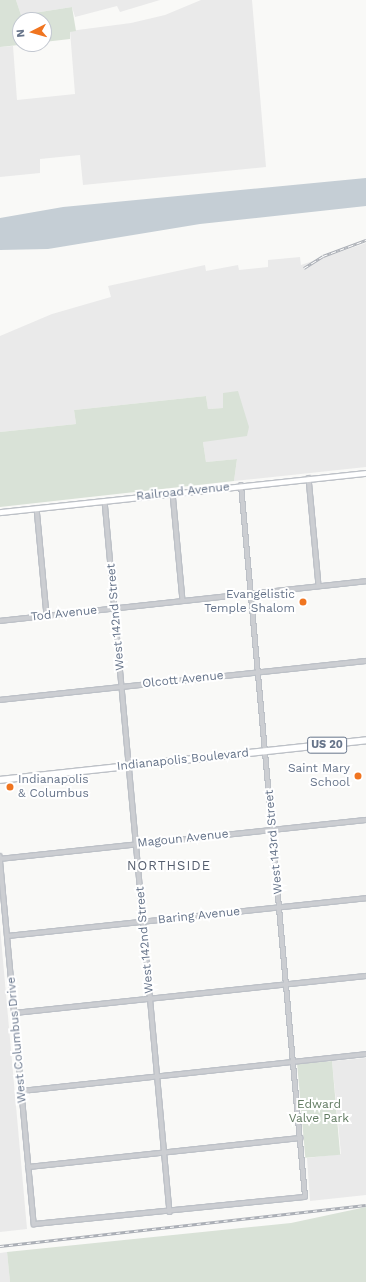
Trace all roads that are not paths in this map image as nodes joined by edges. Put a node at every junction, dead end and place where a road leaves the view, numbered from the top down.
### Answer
1 (366, 473) edge
2 (309, 478) junction
3 (241, 486) junction
4 (173, 493) junction
5 (105, 501) junction
6 (37, 508) junction
7 (0, 512) edge
8 (366, 581) edge
9 (319, 586) junction
10 (251, 594) junction
11 (183, 601) junction
12 (115, 608) junction
13 (47, 616) junction
14 (0, 621) edge
15 (366, 660) edge
16 (258, 672) junction
17 (122, 687) junction
18 (0, 700) edge
19 (366, 740) edge
20 (266, 751) junction
21 (129, 766) junction
22 (0, 780) edge
23 (366, 820) edge
24 (272, 830) junction
25 (137, 844) junction
26 (0, 856) edge
27 (0, 859) edge
28 (366, 898) edge
29 (280, 907) junction
30 (144, 922) junction
31 (7, 936) junction
32 (366, 976) edge
33 (286, 985) junction
34 (151, 999) junction
35 (14, 1013) junction
36 (366, 1054) edge
37 (294, 1062) junction
38 (158, 1077) junction
39 (21, 1091) junction
40 (300, 1138) junction
41 (165, 1153) junction
42 (28, 1167) junction
43 (170, 1212) junction

1 - 2 street, Railroad Avenue
2 - 3 street, Railroad Avenue
2 - 9 street
3 - 4 street, Railroad Avenue
3 - 10 street, West 143rd Street
4 - 5 street, Railroad Avenue
4 - 11 street
5 - 6 street, Railroad Avenue
5 - 12 street, West 142nd Street
6 - 7 street, Railroad Avenue
6 - 13 street
8 - 9 street, Tod Avenue
9 - 10 street, Tod Avenue
10 - 11 street, Tod Avenue
10 - 16 street, West 143rd Street
11 - 12 street, Tod Avenue
12 - 13 street, Tod Avenue
12 - 17 street, West 142nd Street
13 - 14 street, Tod Avenue
15 - 16 street, Olcott Avenue
16 - 17 street, Olcott Avenue
16 - 20 street, West 143rd Street
17 - 18 street, Olcott Avenue
17 - 21 street, West 142nd Street
19 - 20 main road, Indianapolis Boulevard / US 20
20 - 21 main road, Indianapolis Boulevard / US 20
20 - 24 street, West 143rd Street
21 - 22 main road, Indianapolis Boulevard / US 20
21 - 25 street, West 142nd Street
23 - 24 street, Magoun Avenue
24 - 25 street, Magoun Avenue
24 - 29 street, West 143rd Street
25 - 27 street, Magoun Avenue
25 - 30 street, West 142nd Street
26 - 27 street, West Columbus Drive
27 - 31 street, West Columbus Drive
28 - 29 street, Baring Avenue
29 - 30 street, Baring Avenue
29 - 33 street, West 143rd Street
30 - 31 street, Baring Avenue
30 - 34 street, West 142nd Street
31 - 35 street, West Columbus Drive
32 - 33 street
33 - 34 street
33 - 37 street, West 143rd Street
34 - 35 street
34 - 38 street, West 142nd Street
35 - 39 street, West Columbus Drive
36 - 37 street
37 - 38 street
37 - 40 street, West 143rd Street
38 - 39 street
38 - 41 street, West 142nd Street
39 - 42 street, West Columbus Drive
40 - 41 street
40 - 43 street, West 143rd Street
41 - 42 street
41 - 43 street, West 142nd Street
42 - 43 street, West Columbus Drive

